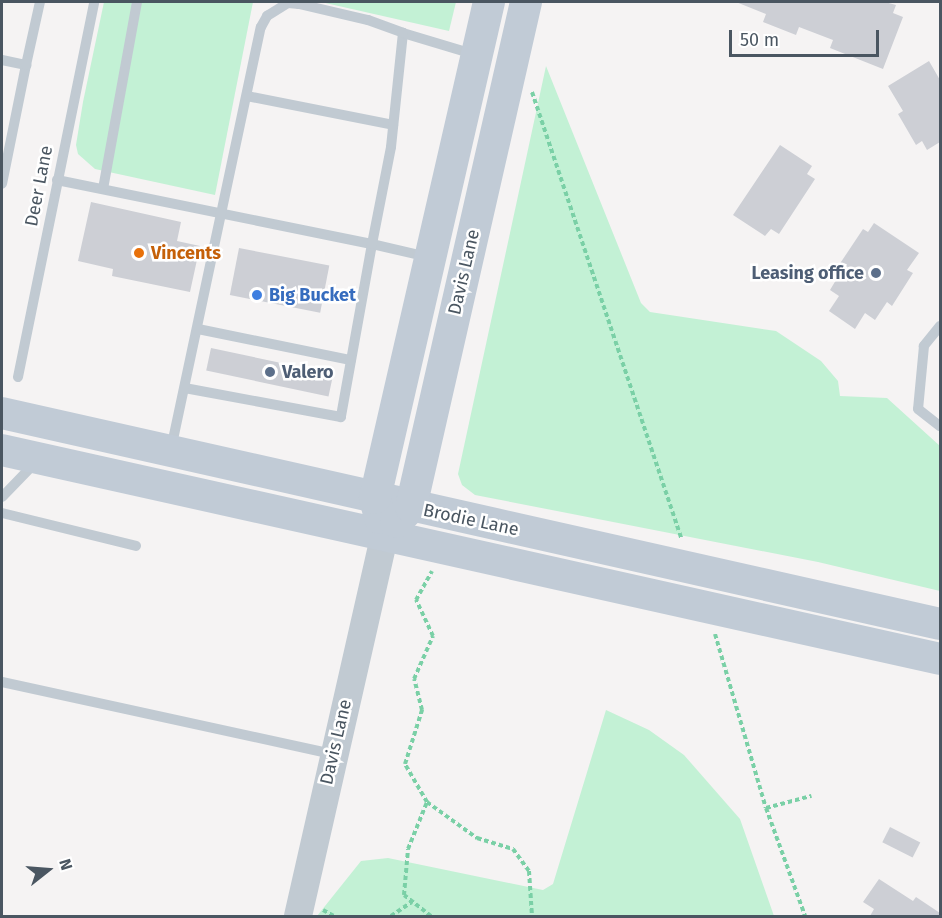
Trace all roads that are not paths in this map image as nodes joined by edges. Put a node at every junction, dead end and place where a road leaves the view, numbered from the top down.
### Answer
1 (40, 2) edge
2 (94, 2) edge
3 (137, 2) edge
4 (489, 2) edge
5 (526, 2) edge
6 (403, 33) junction
7 (477, 55) junction
8 (2, 60) edge
9 (26, 65) junction
10 (247, 96) junction
11 (393, 125) junction
12 (57, 180) junction
13 (2, 184) edge
14 (103, 189) junction
15 (223, 216) junction
16 (372, 244) junction
17 (468, 253) junction
18 (430, 258) junction
19 (940, 326) edge
20 (198, 329) junction
21 (351, 360) junction
22 (18, 377) dead end
23 (185, 388) junction
24 (2, 413) edge
25 (940, 426) edge
26 (2, 450) edge
27 (171, 452) junction
28 (39, 459) junction
29 (2, 497) edge
30 (375, 498) junction
31 (411, 507) junction
32 (2, 513) edge
33 (385, 534) junction
34 (136, 546) dead end
35 (940, 624) edge
36 (940, 659) edge
37 (2, 682) edge
38 (332, 754) junction
39 (298, 916) edge

1 - 9 lane
2 - 12 lane, Deer Lane
3 - 14 lane
4 - 7 main road, Davis Lane
5 - 17 main road, Davis Lane
6 - 7 lane
6 - 10 lane
6 - 11 lane
7 - 17 main road
7 - 18 main road, Davis Lane
8 - 9 lane
9 - 13 lane
10 - 11 lane
10 - 15 lane
11 - 16 lane
12 - 14 lane
12 - 22 lane, Deer Lane
14 - 15 lane
15 - 16 lane
15 - 20 lane
16 - 18 lane
16 - 21 lane
17 - 31 main road, Davis Lane
18 - 30 main road, Davis Lane
19 - 25 lane
20 - 21 lane
20 - 23 lane
21 - 23 lane
23 - 27 lane
24 - 27 main road, Brodie Lane
26 - 28 main road, Brodie Lane
27 - 30 main road, Brodie Lane
28 - 29 lane
28 - 33 main road, Brodie Lane
30 - 31 main road, Brodie Lane
30 - 33 main road, Davis Lane
31 - 33 main road
31 - 35 main road, Brodie Lane
32 - 34 lane
33 - 36 main road, Brodie Lane
33 - 38 street, Davis Lane
37 - 38 lane
38 - 39 street, Davis Lane

